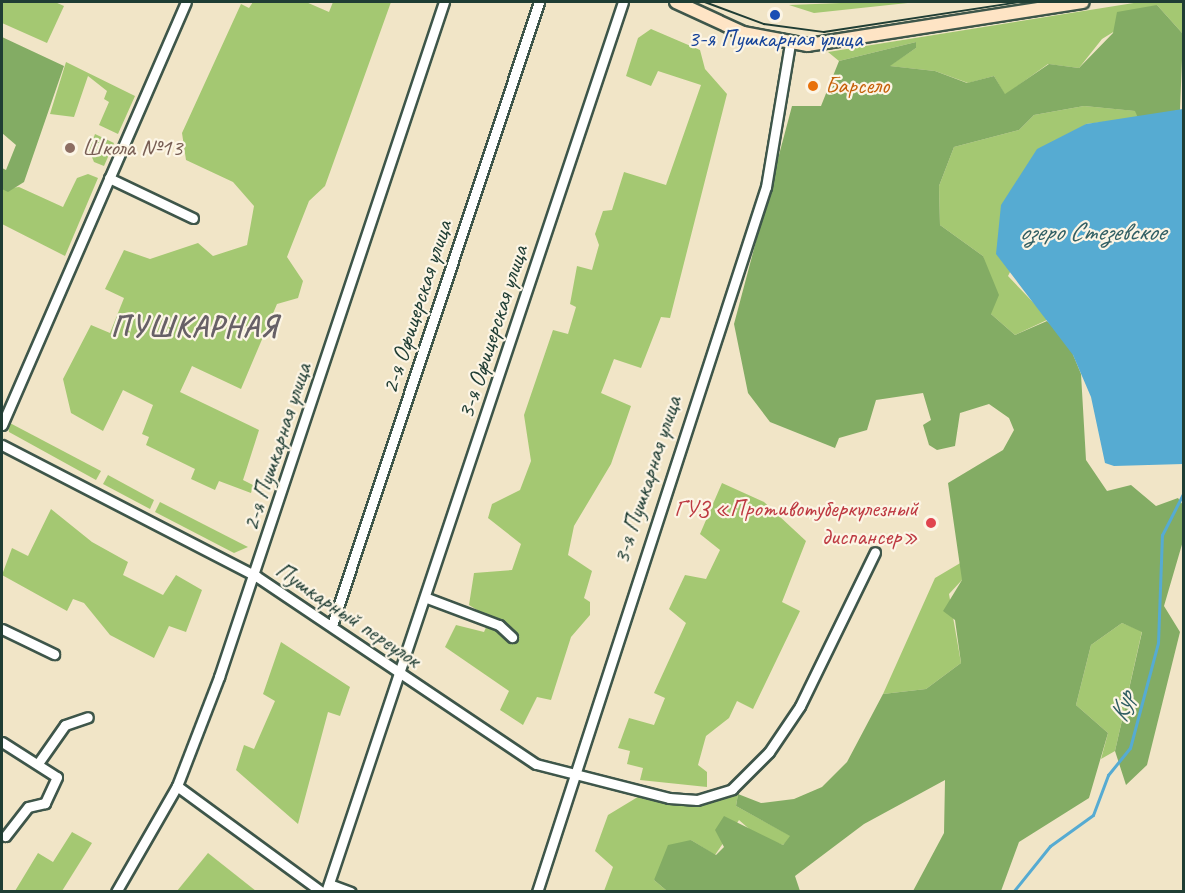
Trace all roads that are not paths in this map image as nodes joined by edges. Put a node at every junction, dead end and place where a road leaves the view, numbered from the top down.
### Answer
1 (186, 2) edge
2 (444, 2) edge
3 (539, 2) edge
4 (622, 2) edge
5 (676, 2) edge
6 (1083, 2) edge
7 (790, 44) junction
8 (109, 178) junction
9 (193, 218) dead end
10 (2, 425) edge
11 (3, 449) edge
12 (875, 552) dead end
13 (256, 576) junction
14 (427, 598) junction
15 (332, 625) junction
16 (2, 629) edge
17 (512, 637) dead end
18 (54, 654) dead end
19 (402, 674) junction
20 (88, 717) dead end
21 (2, 742) edge
22 (39, 762) junction
23 (572, 775) junction
24 (177, 786) junction
25 (5, 837) dead end
26 (326, 889) edge
27 (116, 891) edge
28 (351, 891) edge
29 (537, 891) edge

1 - 8 street
2 - 13 street, 2-я Пушкарная улица
3 - 15 street, 2-я Офицерская улица
4 - 14 street, 3-я Офицерская улица
5 - 7 main road
6 - 7 main road
7 - 23 street, 3-я Пушкарная улица
8 - 9 street
8 - 10 street
11 - 13 street, Пушкарный переулок
12 - 23 street, Пушкарный переулок
13 - 15 street, Пушкарный переулок
13 - 24 street, 2-я Пушкарная улица
14 - 17 street
14 - 19 street, 3-я Офицерская улица
15 - 19 street, Пушкарный переулок
16 - 18 street
19 - 23 street, Пушкарный переулок
19 - 26 street, 3-я Офицерская улица
20 - 22 street
21 - 22 street
22 - 25 street
23 - 29 street, 3-я Пушкарная улица
24 - 26 street
24 - 27 street, 2-я Пушкарная улица
26 - 28 street

